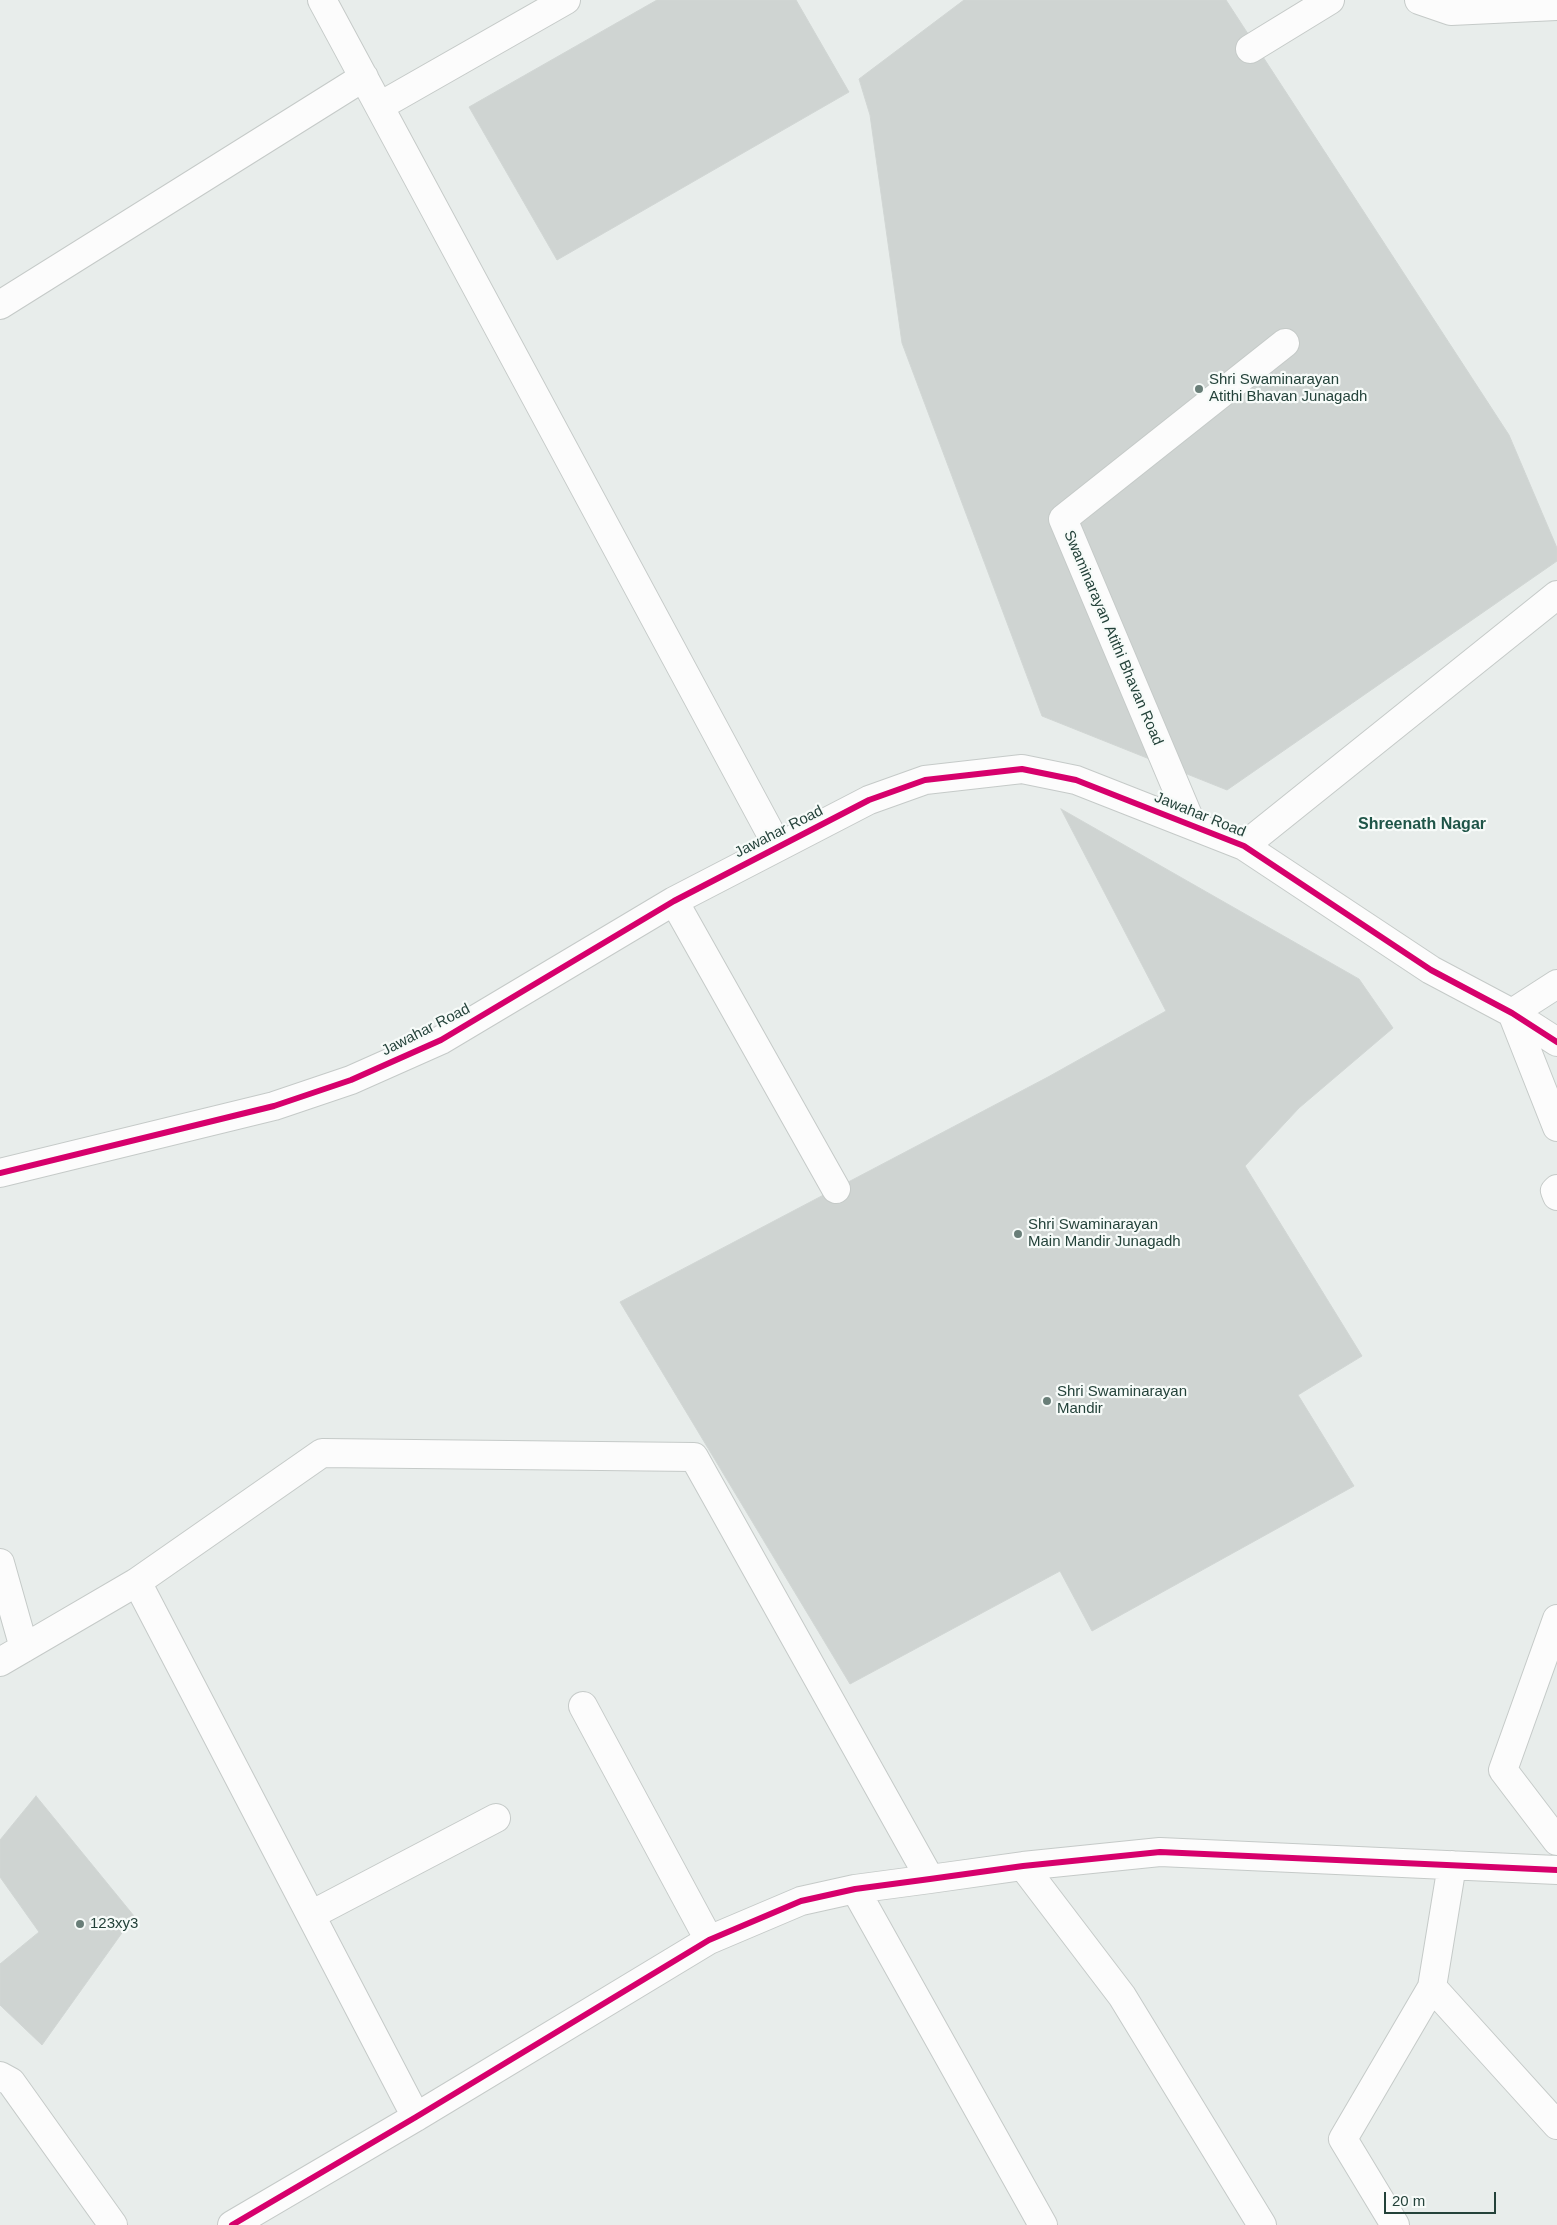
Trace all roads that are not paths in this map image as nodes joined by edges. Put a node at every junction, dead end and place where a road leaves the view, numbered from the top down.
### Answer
1 (322, 0) edge
2 (566, 0) edge
3 (1330, 0) edge
4 (1419, 0) edge
5 (1557, 6) edge
6 (1250, 49) dead end
7 (364, 77) junction
8 (380, 106) junction
9 (0, 305) edge
10 (1285, 343) dead end
11 (1557, 595) edge
12 (1192, 825) junction
13 (778, 846) junction
14 (1244, 846) junction
15 (674, 901) junction
16 (1557, 984) edge
17 (1512, 1014) junction
18 (1557, 1042) edge
19 (1557, 1127) edge
20 (0, 1173) edge
21 (836, 1189) dead end
22 (1557, 1189) edge
23 (1557, 1196) edge
24 (0, 1563) edge
25 (138, 1582) junction
26 (1557, 1620) edge
27 (24, 1648) junction
28 (0, 1662) edge
29 (583, 1706) dead end
30 (496, 1818) dead end
31 (1557, 1841) edge
32 (1452, 1865) junction
33 (1023, 1866) junction
34 (1557, 1870) edge
35 (930, 1878) junction
36 (855, 1889) junction
37 (310, 1915) junction
38 (709, 1940) junction
39 (1432, 1986) junction
40 (0, 2076) edge
41 (416, 2117) junction
42 (1557, 2125) edge
43 (113, 2225) edge
44 (232, 2225) edge
45 (1043, 2225) edge
46 (1262, 2225) edge
47 (1395, 2225) edge

1 - 7 street
2 - 8 street
3 - 6 street
4 - 5 street
7 - 8 street
7 - 9 street
8 - 13 street
10 - 12 street, Swaminarayan Atithi Bhavan Road
11 - 14 street
12 - 13 street, Jawahar Road
12 - 14 street, Jawahar Road
13 - 15 street, Jawahar Road
14 - 17 street, Jawahar Road
15 - 20 street, Jawahar Road
15 - 21 street
16 - 17 street
17 - 18 street, Jawahar Road
17 - 19 street
22 - 23 street
24 - 27 street
25 - 27 street
25 - 35 street
25 - 37 street
26 - 31 street
27 - 28 street
29 - 38 street
30 - 37 street
32 - 33 street
32 - 34 street
32 - 39 street
33 - 35 street
33 - 46 street
35 - 36 street
36 - 38 street
36 - 45 street
37 - 41 street
38 - 41 street
39 - 42 street
39 - 47 street
40 - 43 street
41 - 44 street

